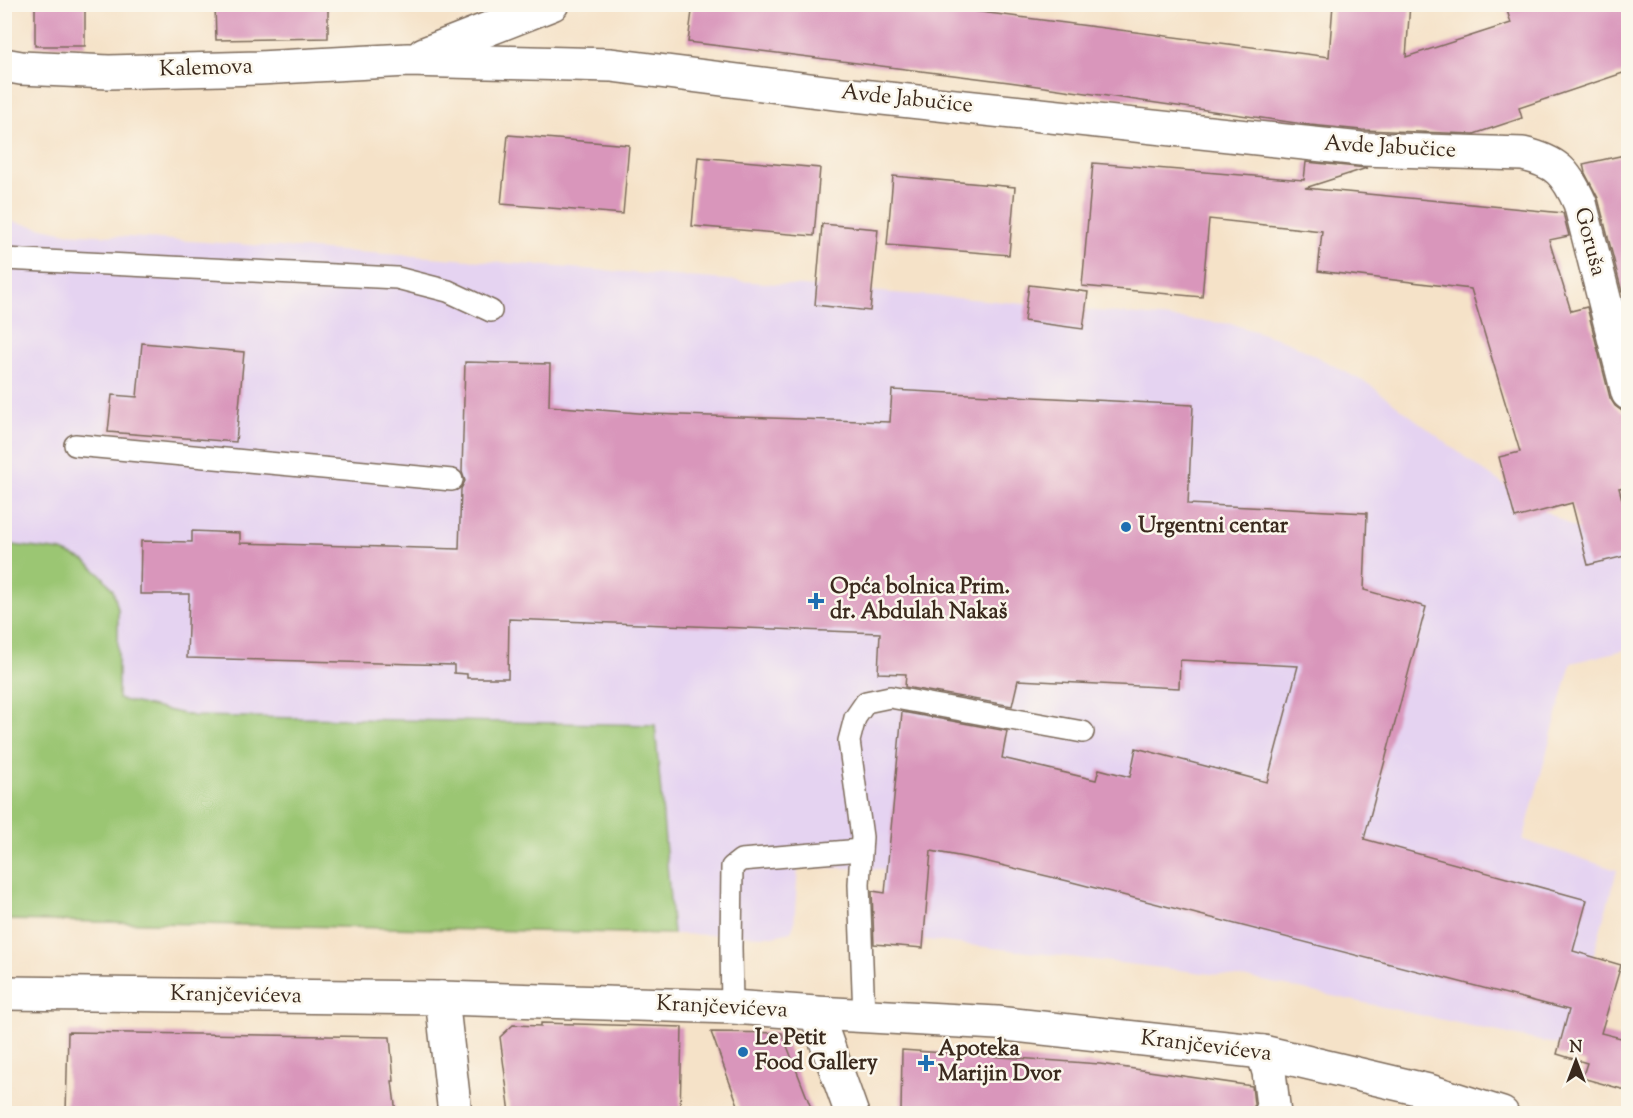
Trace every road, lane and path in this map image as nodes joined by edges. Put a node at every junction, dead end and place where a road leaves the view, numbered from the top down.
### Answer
1 (552, 4) edge
2 (408, 60) junction
3 (4, 65) edge
4 (1556, 166) joint
5 (4, 259) edge
6 (491, 311) dead end
7 (1629, 393) edge
8 (75, 445) dead end
9 (452, 480) dead end
10 (1083, 732) dead end
11 (861, 850) junction
12 (4, 993) edge
13 (442, 998) junction
14 (732, 1007) junction
15 (816, 1013) junction
16 (864, 1016) junction
17 (1263, 1052) junction
18 (1430, 1102) edge
19 (455, 1113) edge
20 (852, 1113) edge
21 (1274, 1113) edge
22 (1502, 1113) edge

1 - 2 street
2 - 3 street, Kalemova
2 - 4 street, Avde Jabučice
4 - 7 street, Goruša
5 - 6 lane
8 - 9 lane
10 - 11 lane
11 - 14 lane
11 - 16 lane
12 - 13 street, Kranjčevićeva
13 - 14 street, Kranjčevićeva
13 - 19 street
14 - 15 street, Kranjčevićeva
15 - 16 street, Kranjčevićeva
15 - 20 street
16 - 17 street, Kranjčevićeva
17 - 18 street, Kranjčevićeva
17 - 21 street
18 - 22 street, Kranjčevićeva

